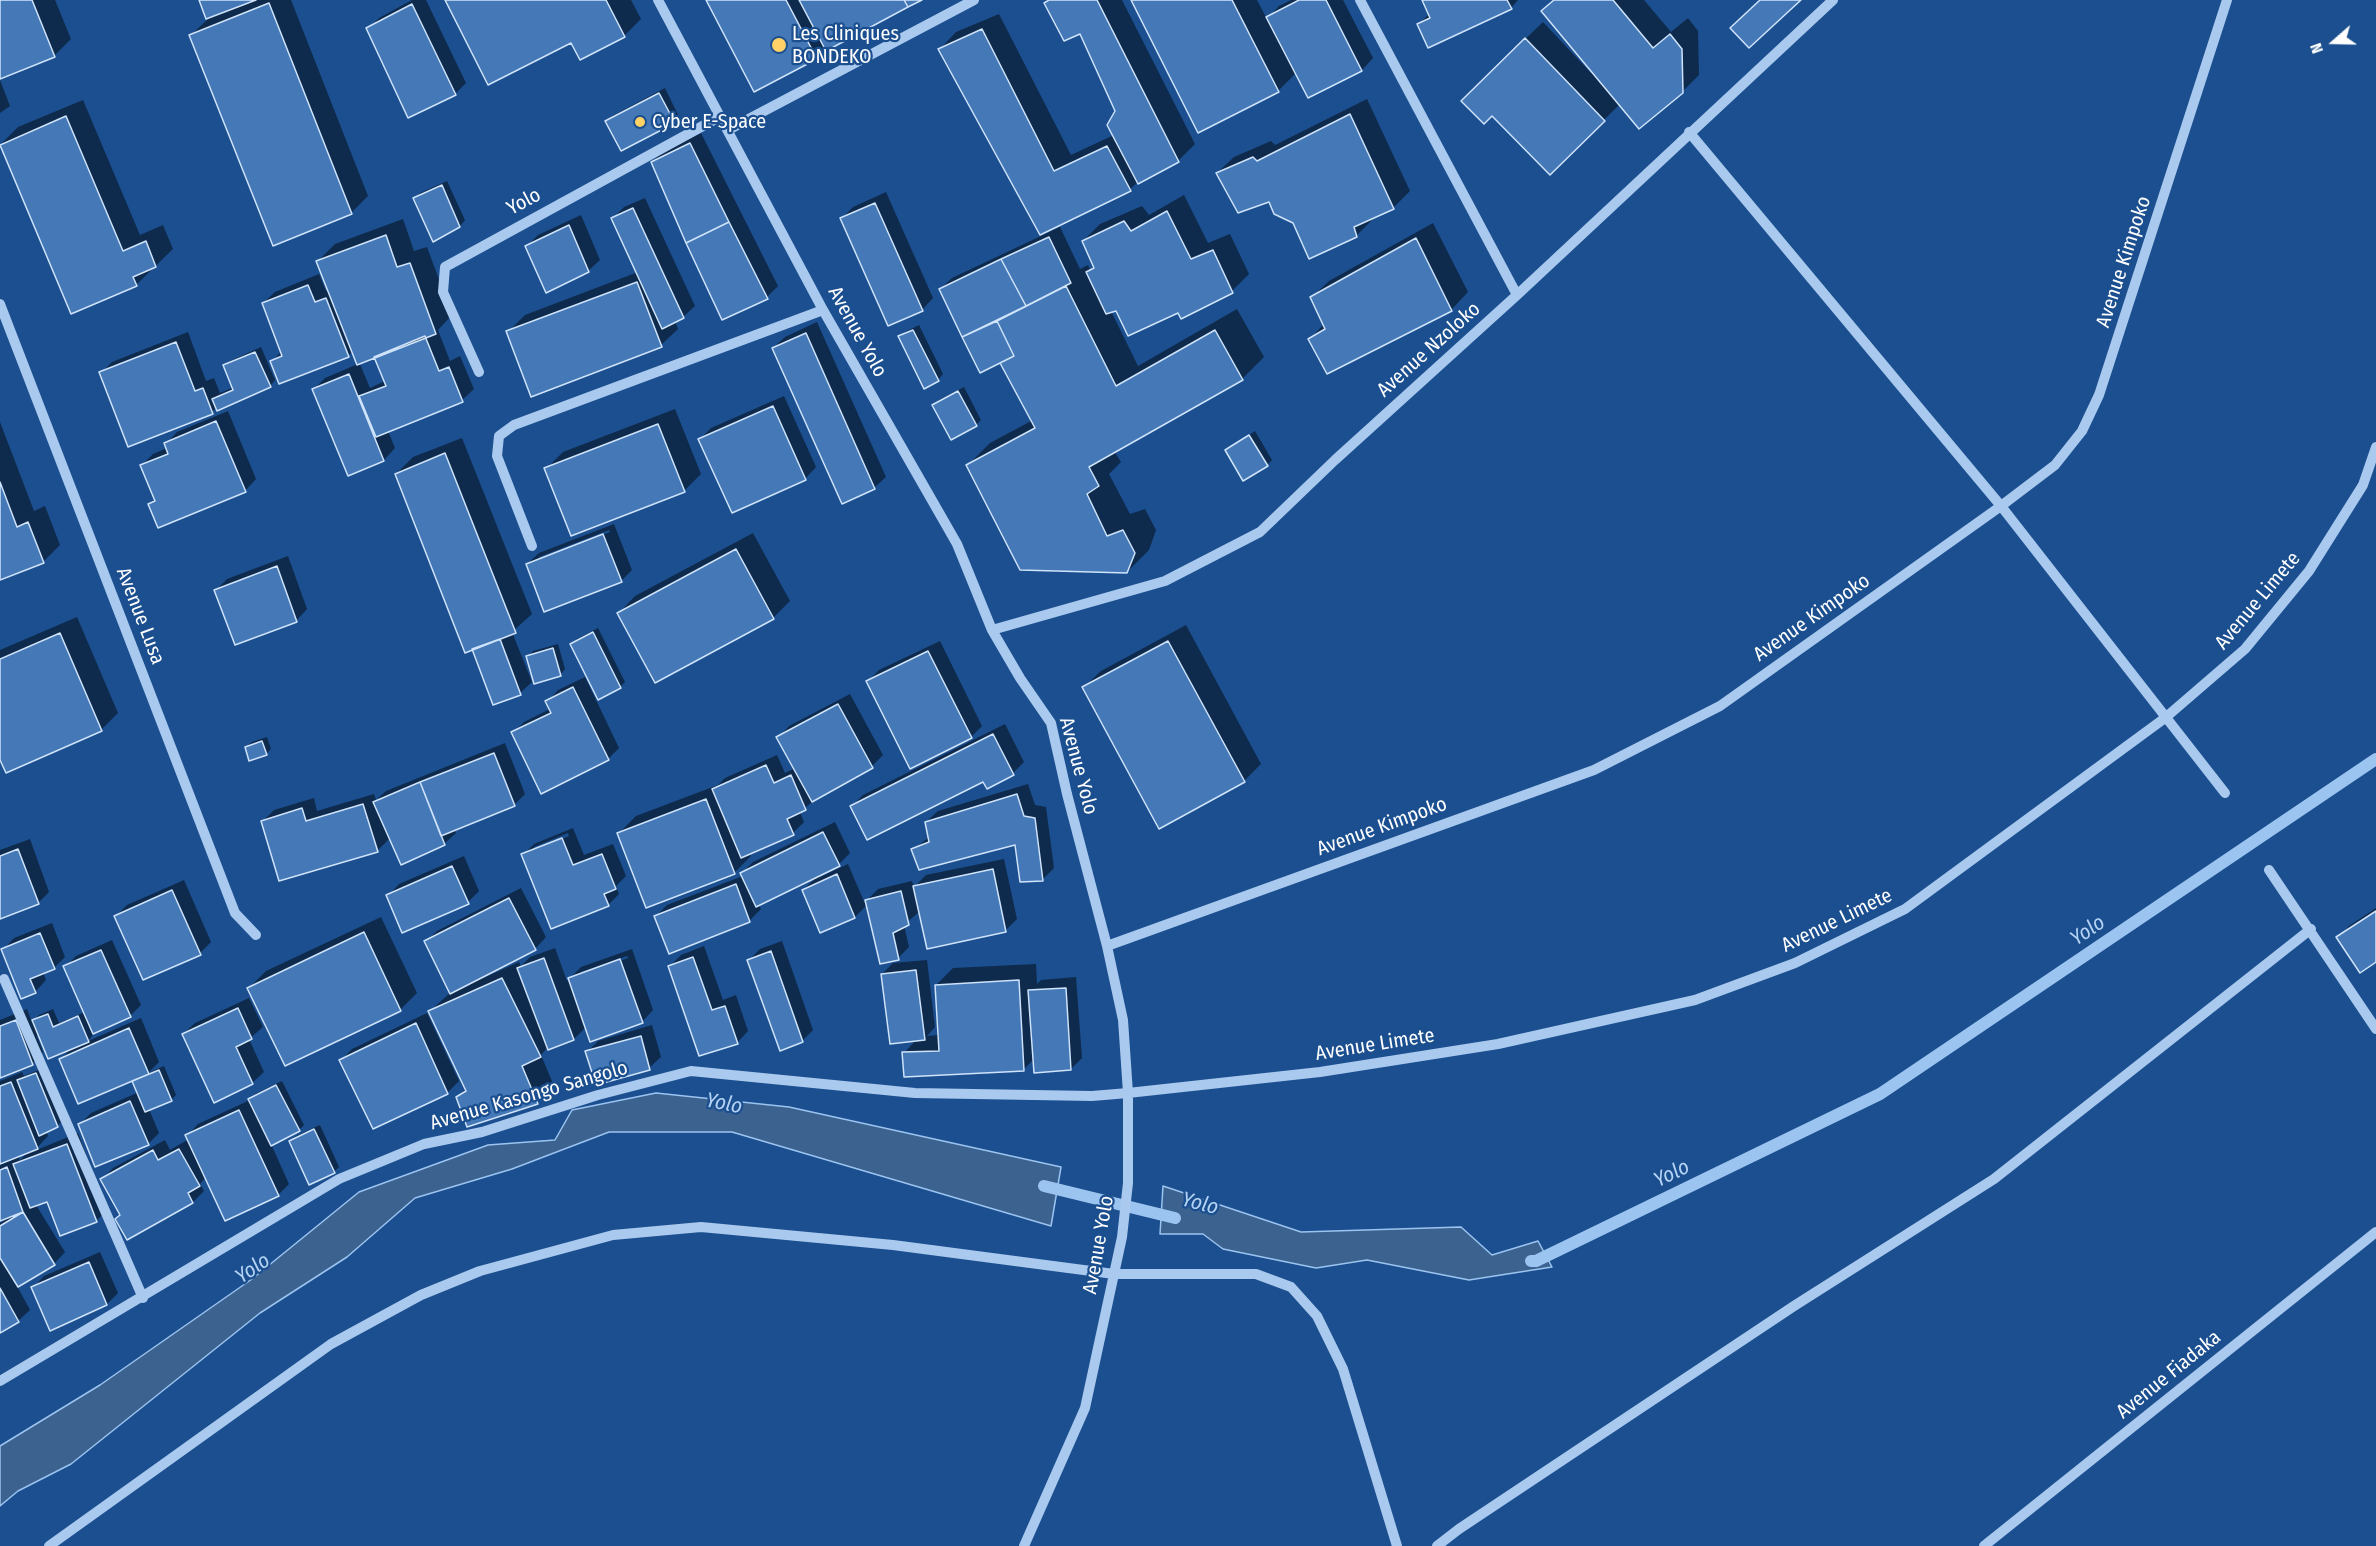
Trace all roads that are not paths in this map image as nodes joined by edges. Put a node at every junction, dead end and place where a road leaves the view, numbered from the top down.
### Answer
1 (658, 0) edge
2 (974, 0) edge
3 (1360, 0) edge
4 (1833, 0) edge
5 (2227, 0) edge
6 (721, 116) junction
7 (728, 130) junction
8 (1689, 132) junction
9 (1517, 295) junction
10 (0, 304) edge
11 (823, 310) junction
12 (479, 372) dead end
13 (2376, 447) edge
14 (2001, 506) junction
15 (531, 546) dead end
16 (992, 630) junction
17 (2165, 718) junction
18 (2226, 793) dead end
19 (2270, 870) dead end
20 (2311, 929) junction
21 (256, 934) dead end
22 (1107, 946) junction
23 (4, 979) dead end
24 (2376, 1029) edge
25 (1128, 1093) junction
26 (2376, 1232) edge
27 (1114, 1274) junction
28 (143, 1298) junction
29 (0, 1381) edge
30 (49, 1546) edge
31 (1024, 1546) edge
32 (1397, 1546) edge
33 (1437, 1546) edge
34 (1984, 1546) edge

1 - 6 street, Avenue Yolo
2 - 7 street
3 - 9 street
4 - 8 street, Avenue Nzoloko
5 - 14 street, Avenue Kimpoko
6 - 7 street, Avenue Yolo
6 - 12 street, Yolo
7 - 11 street, Avenue Yolo
8 - 9 street, Avenue Nzoloko
8 - 14 street
9 - 16 street, Avenue Nzoloko
10 - 21 street, Avenue Lusa
11 - 15 street
11 - 16 street, Avenue Yolo
13 - 17 street, Avenue Limete
14 - 17 street
14 - 22 street, Avenue Kimpoko
16 - 22 street, Avenue Yolo
17 - 18 street
17 - 25 street, Avenue Limete
19 - 20 street
20 - 24 street
20 - 33 street
22 - 25 street, Avenue Yolo
23 - 28 street
25 - 27 street, Avenue Yolo
25 - 28 street, Avenue Kasongo Sangolo
26 - 34 street, Avenue Fiadaka
27 - 30 street
27 - 31 street, Avenue Yolo
27 - 32 street
28 - 29 street, Avenue Kasongo Sangolo

